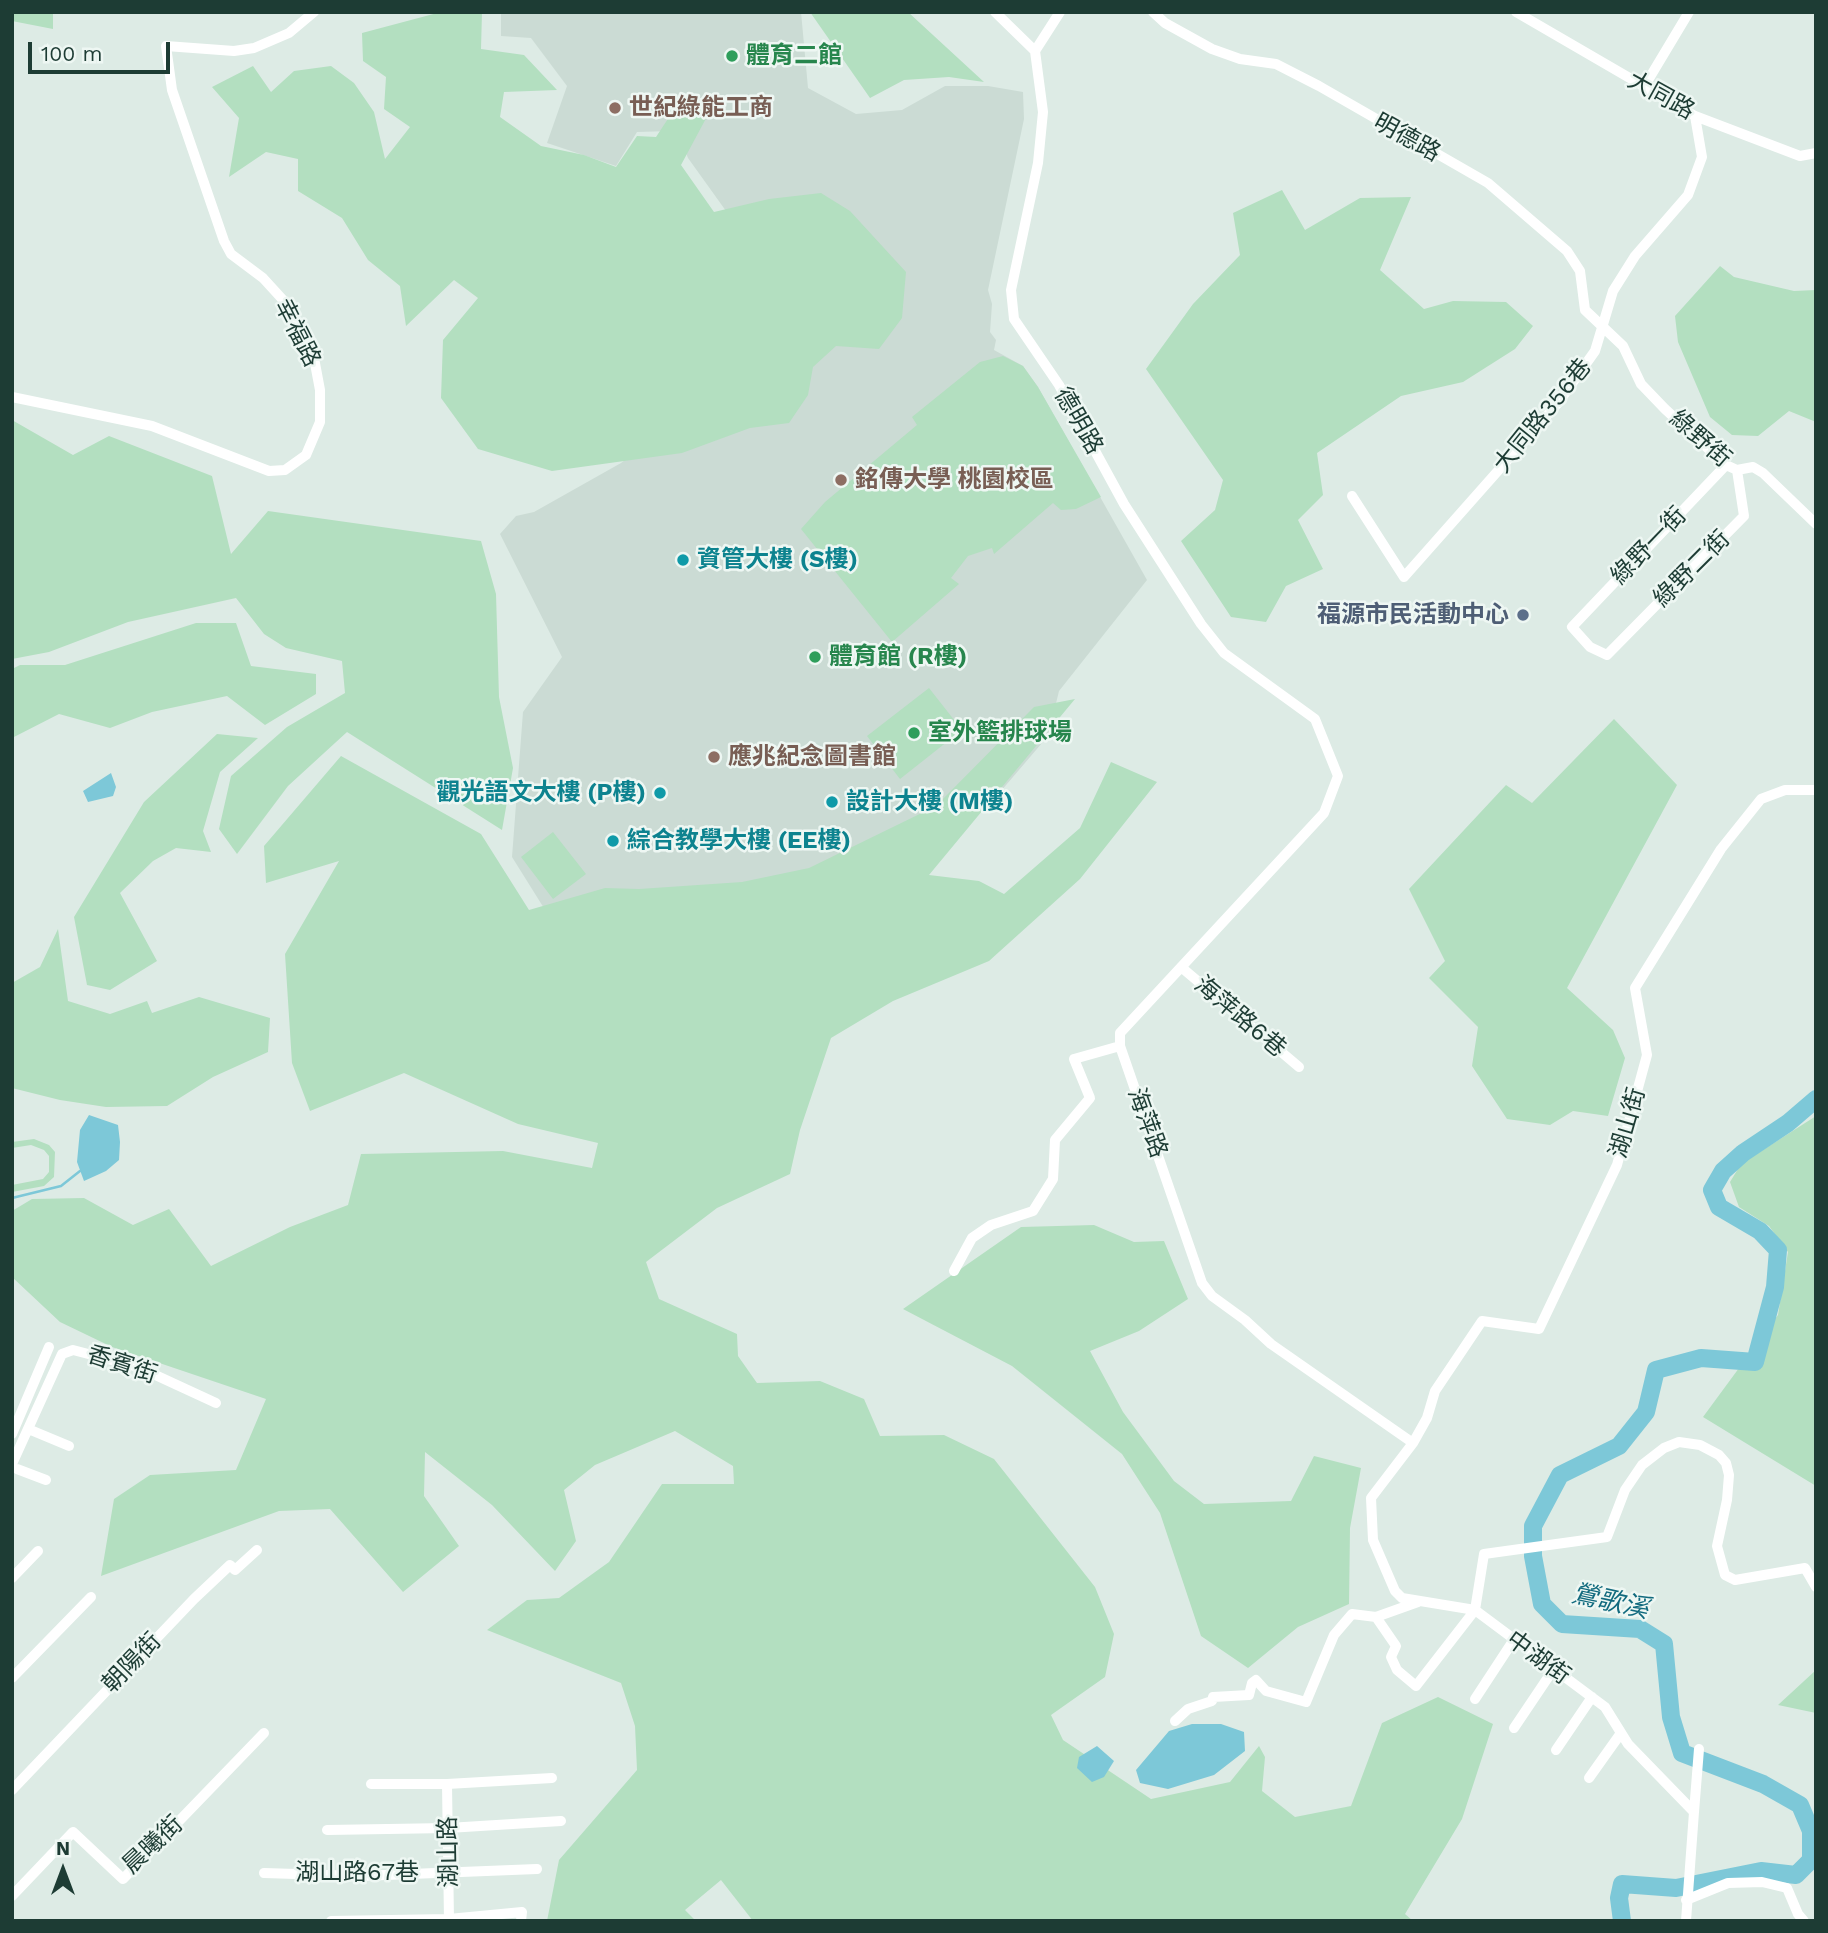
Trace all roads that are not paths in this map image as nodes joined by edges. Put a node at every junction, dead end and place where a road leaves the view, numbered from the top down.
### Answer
1 (314, 12) edge
2 (995, 12) edge
3 (1060, 12) edge
4 (1153, 12) edge
5 (1516, 12) edge
6 (1689, 12) edge
7 (1035, 51) junction
8 (1644, 87) junction
9 (1695, 116) junction
10 (1816, 153) edge
11 (1605, 326) junction
12 (12, 397) edge
13 (1726, 465) junction
14 (1737, 470) junction
15 (1352, 496) dead end
16 (1816, 524) edge
17 (1607, 655) joint
18 (1816, 790) edge
19 (1181, 967) junction
20 (1120, 1046) junction
21 (1299, 1067) dead end
22 (954, 1271) dead end
23 (49, 1347) dead end
24 (216, 1402) dead end
25 (33, 1431) dead end
26 (12, 1434) edge
27 (1413, 1443) junction
28 (69, 1446) dead end
29 (15, 1467) edge
30 (46, 1480) dead end
31 (257, 1550) dead end
32 (38, 1551) dead end
33 (12, 1578) edge
34 (1816, 1587) edge
35 (91, 1597) dead end
36 (1418, 1601) junction
37 (1475, 1610) junction
38 (1376, 1617) junction
39 (1513, 1641) junction
40 (1553, 1670) junction
41 (12, 1678) edge
42 (1592, 1697) junction
43 (1475, 1699) dead end
44 (1175, 1721) dead end
45 (1514, 1728) dead end
46 (264, 1733) dead end
47 (1621, 1734) junction
48 (1699, 1749) dead end
49 (1556, 1750) dead end
50 (552, 1778) dead end
51 (1588, 1778) dead end
52 (371, 1784) dead end
53 (447, 1784) junction
54 (12, 1790) edge
55 (1694, 1812) junction
56 (561, 1821) dead end
57 (448, 1828) junction
58 (327, 1830) dead end
59 (537, 1869) dead end
60 (450, 1872) junction
61 (264, 1873) dead end
62 (12, 1896) edge
63 (1686, 1896) junction
64 (521, 1916) edge
65 (449, 1920) edge
66 (331, 1921) edge
67 (1686, 1921) edge
68 (1804, 1921) edge

1 - 12 street, 幸福路
2 - 7 street
3 - 7 street
4 - 11 street, 明德路
5 - 8 street, 大同路
6 - 8 street
7 - 19 street, 德明路
8 - 9 street, 大同路
9 - 10 street, 大同路
9 - 11 street, 大同路356巷
11 - 13 street, 綠野街
11 - 15 street, 大同路356巷
13 - 14 street, 綠野街
13 - 17 street, 綠野一街
14 - 16 street, 綠野街
14 - 17 street, 綠野二街
18 - 27 street, 湖山街
19 - 20 street
19 - 21 street, 海萍路6巷
20 - 22 street
20 - 27 street, 海萍路
23 - 26 street
24 - 29 street, 香賓街
25 - 28 street
27 - 36 street
29 - 30 street
31 - 54 street, 朝陽街
32 - 33 street
34 - 37 street
35 - 41 street
36 - 37 street
36 - 38 street
37 - 38 street
37 - 39 street, 中湖街
38 - 44 street
39 - 40 street, 中湖街
39 - 43 street
40 - 42 street, 中湖街
40 - 45 street
42 - 47 street, 中湖街
42 - 49 street
46 - 62 street, 晨曦街
47 - 51 street
47 - 55 street, 中湖街
48 - 55 street
50 - 53 street
52 - 53 street
53 - 57 street, 湖山路
55 - 63 street
56 - 57 street
57 - 58 street
57 - 60 street, 湖山路
59 - 60 street, 湖山路67巷
60 - 61 street, 湖山路67巷
60 - 65 street, 湖山路
63 - 67 street
63 - 68 street
64 - 65 street
65 - 66 street

